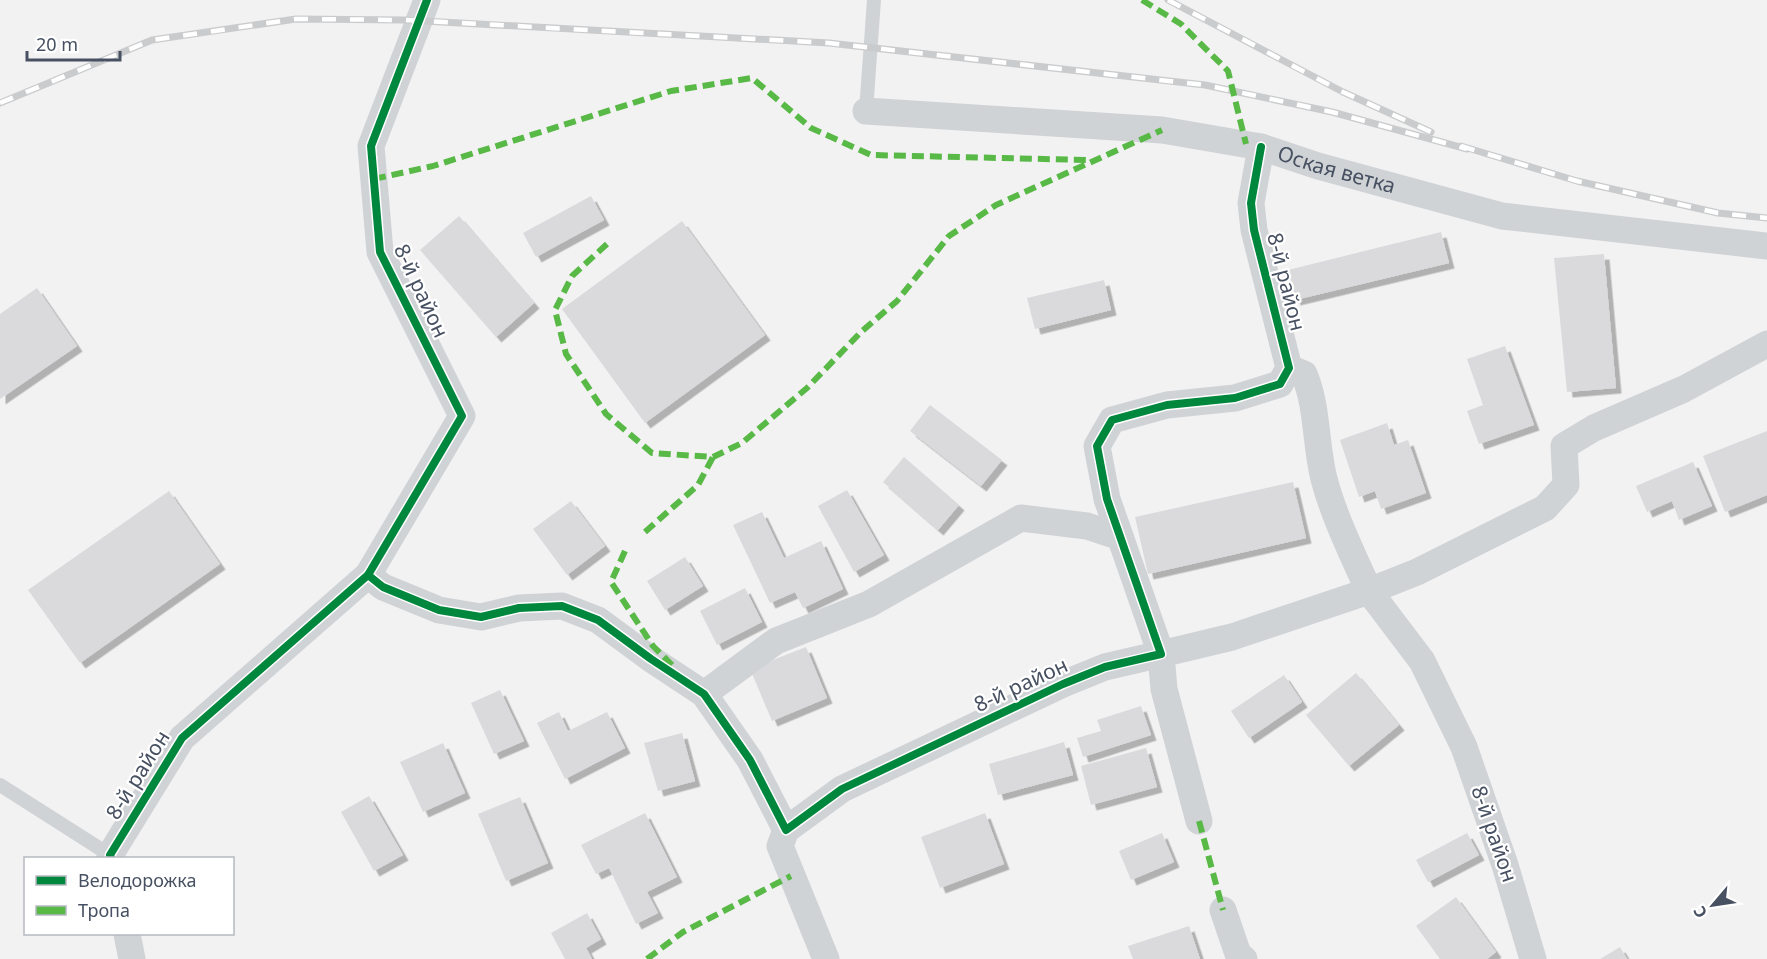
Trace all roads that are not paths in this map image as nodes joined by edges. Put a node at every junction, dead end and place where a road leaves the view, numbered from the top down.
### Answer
1 (427, 0) edge
2 (874, 0) edge
3 (866, 111) joint
4 (1261, 147) junction
5 (1767, 246) edge
6 (1767, 344) edge
7 (1289, 368) junction
8 (1120, 537) junction
9 (368, 575) junction
10 (1369, 591) junction
11 (1161, 654) junction
12 (704, 693) junction
13 (0, 785) edge
14 (1199, 821) dead end
15 (786, 830) junction
16 (110, 857) edge
17 (1223, 910) dead end
18 (127, 935) edge
19 (132, 959) edge
20 (826, 959) edge
21 (1244, 959) edge
22 (1533, 959) edge

1 - 9 street, 8-й район
2 - 3 lane
3 - 4 street, Оская ветка
4 - 5 street, Оская ветка
4 - 7 street, 8-й район
6 - 10 street, 8-й район
7 - 8 street
7 - 10 street, 8-й район
8 - 11 street
8 - 12 street
9 - 12 street
9 - 16 street, 8-й район
10 - 11 street, 8-й район
10 - 22 street, 8-й район
11 - 14 street
11 - 15 street, 8-й район
12 - 15 street
13 - 16 lane
15 - 20 street
17 - 21 street
18 - 19 street

